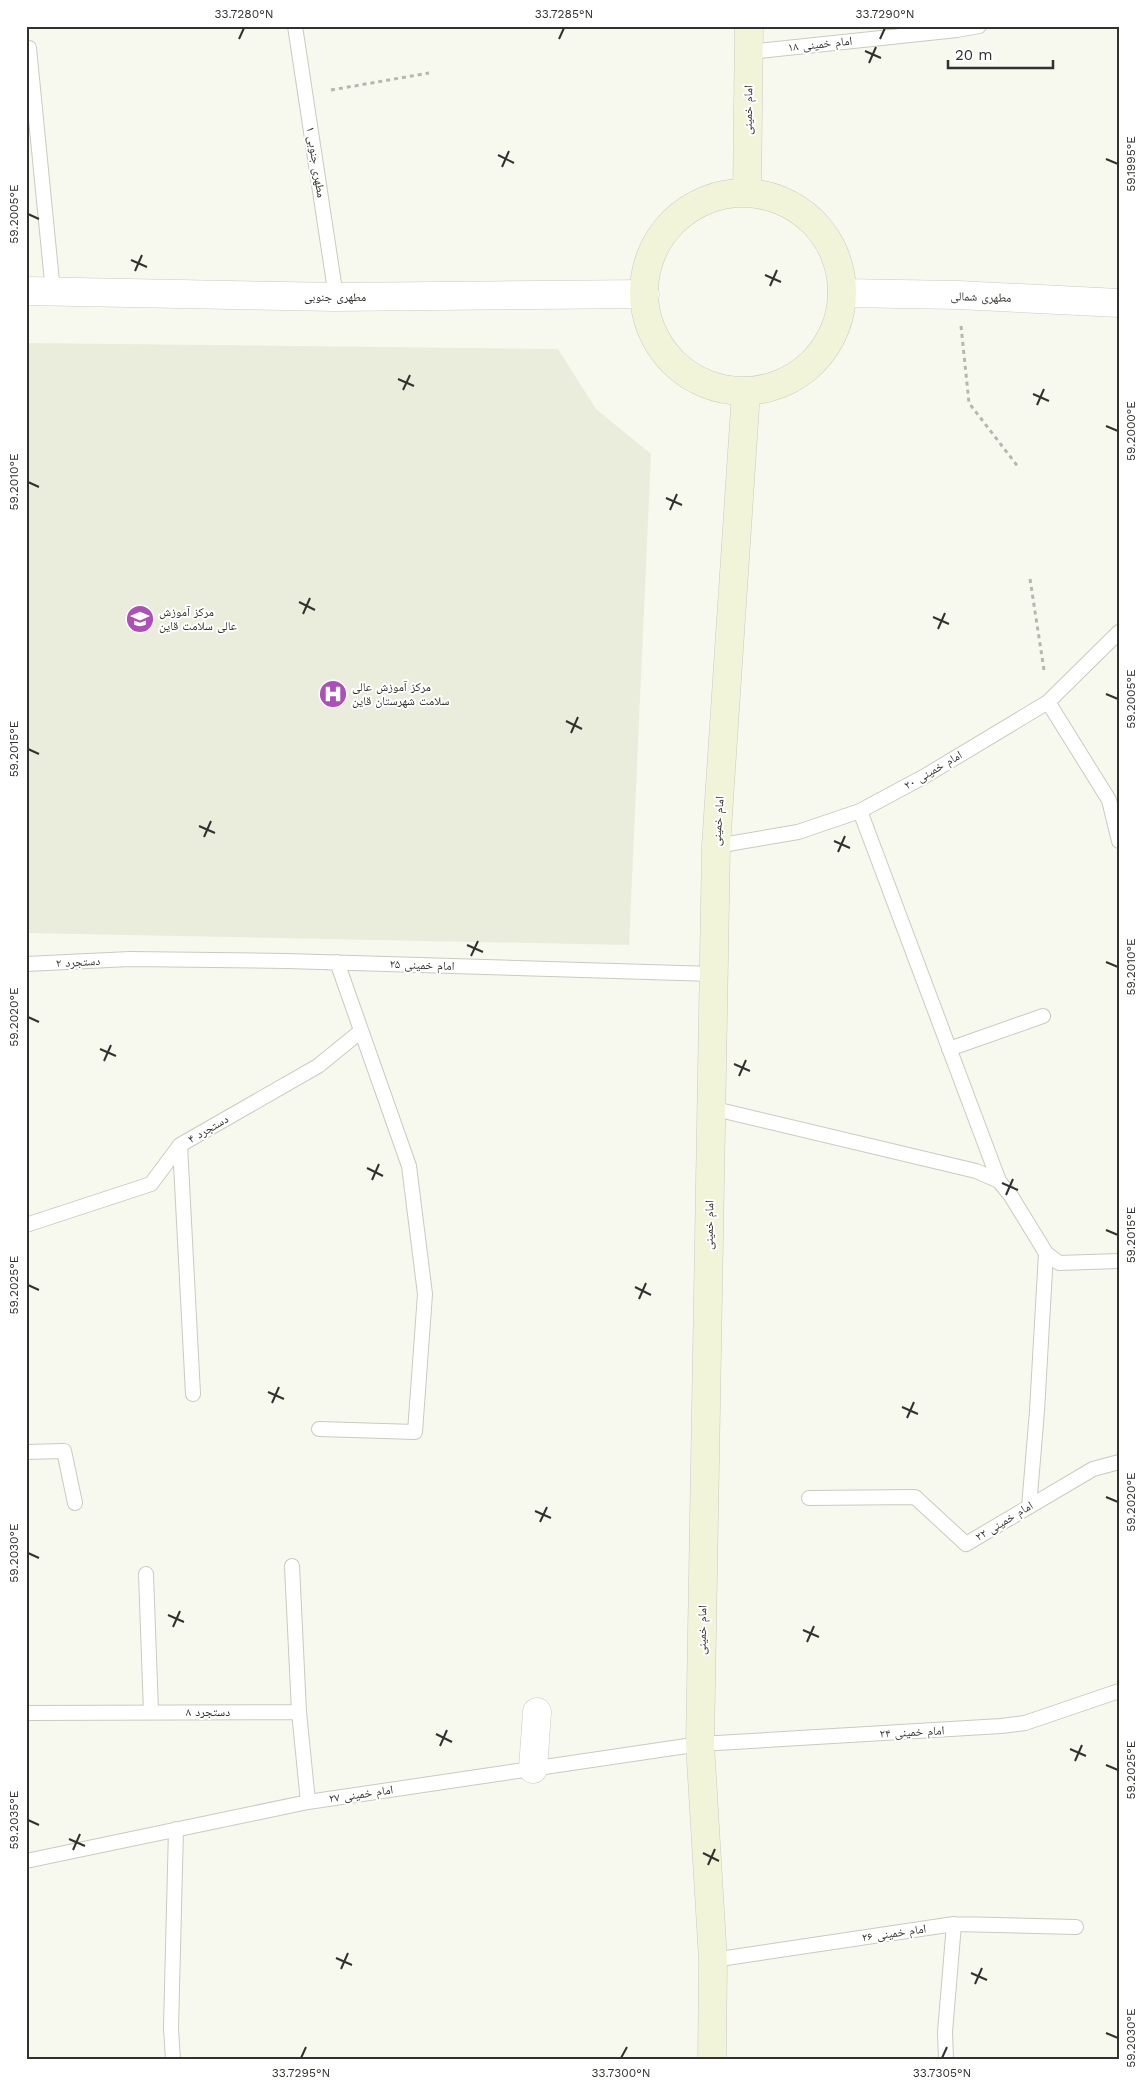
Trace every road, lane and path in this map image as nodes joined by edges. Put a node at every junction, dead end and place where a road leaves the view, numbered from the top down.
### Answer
1 (295, 26) edge
2 (979, 26) edge
3 (749, 39) edge
4 (29, 48) dead end
5 (429, 74) dead end
6 (305, 94) junction
7 (747, 193) junction
8 (26, 291) edge
9 (53, 292) junction
10 (842, 293) junction
11 (644, 294) junction
12 (958, 296) junction
13 (336, 297) junction
14 (1119, 303) edge
15 (746, 392) junction
16 (1019, 468) dead end
17 (1030, 579) dead end
18 (1119, 632) edge
19 (1048, 702) junction
20 (860, 811) junction
21 (1119, 841) edge
22 (716, 846) junction
23 (130, 959) joint
24 (336, 962) junction
25 (26, 964) edge
26 (713, 974) junction
27 (1043, 1016) dead end
28 (361, 1031) junction
29 (949, 1049) junction
30 (711, 1108) junction
31 (180, 1145) junction
32 (999, 1181) junction
33 (26, 1225) edge
34 (1046, 1252) junction
35 (1119, 1262) edge
36 (193, 1394) dead end
37 (319, 1429) dead end
38 (26, 1452) edge
39 (1119, 1462) edge
40 (810, 1498) dead end
41 (75, 1502) dead end
42 (1029, 1507) junction
43 (292, 1566) dead end
44 (146, 1574) dead end
45 (1119, 1691) edge
46 (151, 1712) junction
47 (299, 1712) junction
48 (538, 1712) dead end
49 (26, 1713) edge
50 (700, 1744) junction
51 (532, 1769) junction
52 (308, 1802) junction
53 (176, 1829) junction
54 (26, 1861) edge
55 (954, 1924) junction
56 (1076, 1927) dead end
57 (713, 1960) junction
58 (174, 2060) edge
59 (712, 2060) edge
60 (946, 2060) edge

1 - 6 lane, مطهری جنوبی ۱
2 - 3 lane, امام خمینی ۱۸
3 - 7 main road, امام خمینی
4 - 9 lane
5 - 6 path
6 - 13 lane, مطهری جنوبی ۱
7 - 10 main road
7 - 11 main road
8 - 9 street, مطهری جنوبی
9 - 13 street, مطهری جنوبی
10 - 12 street, مطهری شمالی
10 - 15 main road
11 - 13 street, مطهری جنوبی
11 - 15 main road
12 - 14 street, مطهری شمالی
12 - 16 path
15 - 22 main road, امام خمینی
17 - 19 path
18 - 19 lane, امام خمینی ۲۰
19 - 20 lane, امام خمینی ۲۰
19 - 21 lane
20 - 22 lane, امام خمینی ۲۰
20 - 29 lane
22 - 26 main road, امام خمینی
23 - 24 lane, امام خمینی ۲۵
23 - 25 lane, دستجرد ۲
24 - 26 lane, امام خمینی ۲۵
24 - 28 lane
26 - 30 main road, امام خمینی
27 - 29 lane
28 - 31 lane, دستجرد ۴
28 - 37 lane
29 - 32 lane
30 - 32 lane
30 - 50 main road, امام خمینی
31 - 33 lane, دستجرد ۴
31 - 36 lane
32 - 34 lane
34 - 35 lane
34 - 42 lane
38 - 41 lane
39 - 42 lane, امام خمینی ۲۲
40 - 42 lane, امام خمینی ۲۲
43 - 47 lane
44 - 46 lane
45 - 50 lane, امام خمینی ۲۴
46 - 47 lane, دستجرد ۸
46 - 49 lane, دستجرد ۸
47 - 52 lane
48 - 51 street
50 - 51 lane, امام خمینی ۲۷
50 - 57 main road, امام خمینی
51 - 52 lane, امام خمینی ۲۷
52 - 53 lane, امام خمینی ۲۷
53 - 54 lane, امام خمینی ۲۷
53 - 58 lane
55 - 56 lane, امام خمینی ۲۶
55 - 57 lane, امام خمینی ۲۶
55 - 60 lane
57 - 59 main road, امام خمینی

